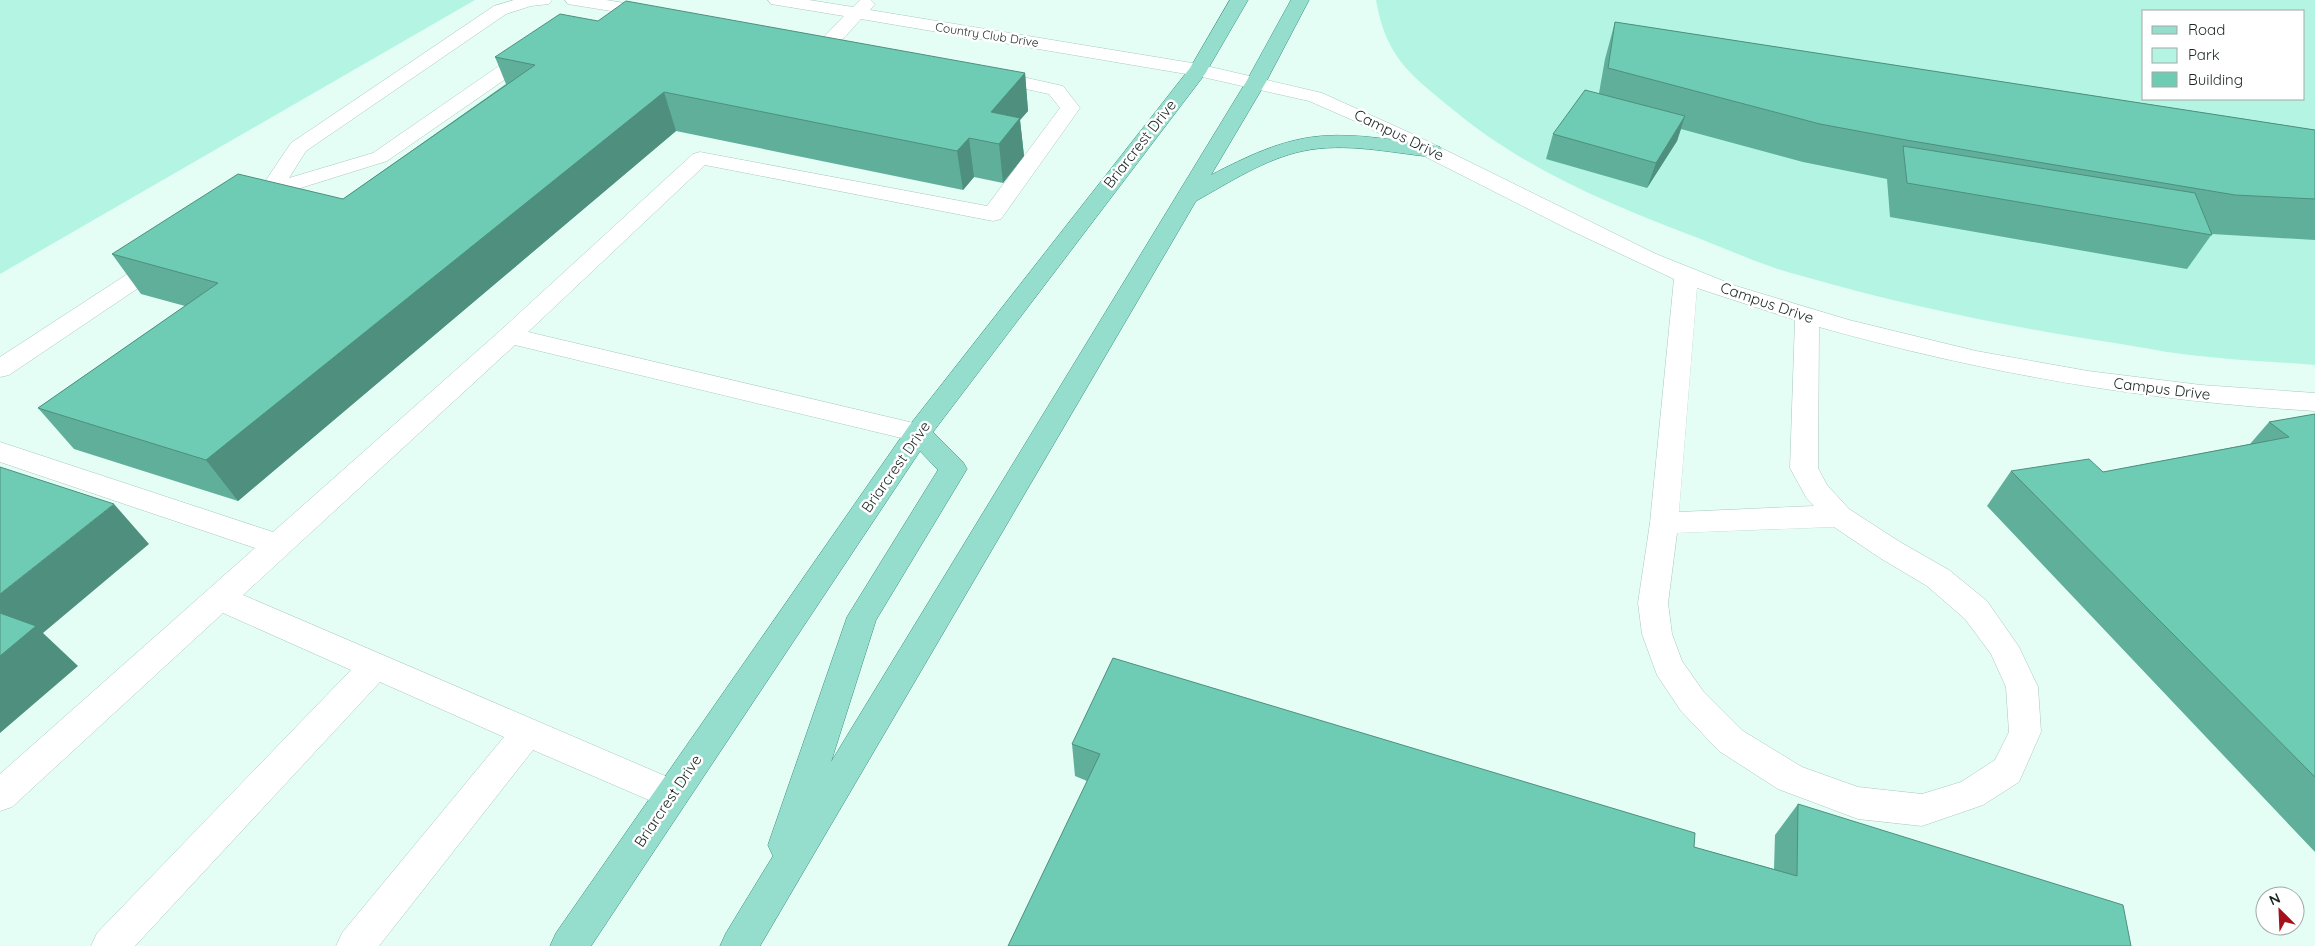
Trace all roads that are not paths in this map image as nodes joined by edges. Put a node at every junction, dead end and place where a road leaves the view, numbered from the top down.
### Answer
1 (543, 0) edge
2 (574, 0) edge
3 (777, 0) edge
4 (870, 0) edge
5 (1239, 0) edge
6 (1300, 0) edge
7 (601, 4) junction
8 (856, 13) junction
9 (676, 17) edge
10 (576, 21) edge
11 (809, 39) edge
12 (828, 42) junction
13 (543, 44) edge
14 (847, 46) edge
15 (1198, 70) junction
16 (970, 72) edge
17 (1256, 82) junction
18 (1432, 151) junction
19 (270, 190) junction
20 (1187, 198) junction
21 (237, 212) edge
22 (180, 250) edge
23 (1686, 275) junction
24 (1807, 317) junction
25 (510, 336) junction
26 (0, 369) edge
27 (2315, 402) edge
28 (918, 433) junction
29 (0, 452) edge
30 (1839, 516) junction
31 (1664, 524) junction
32 (278, 545) junction
33 (219, 598) junction
34 (375, 666) junction
35 (528, 732) junction
36 (672, 795) junction
37 (0, 796) edge
38 (770, 894) junction
39 (110, 946) edge
40 (355, 946) edge
41 (569, 946) edge
42 (739, 946) edge

1 - 19 street
2 - 7 street
3 - 8 street, Country Club Drive
4 - 8 street
5 - 15 main road, Briarcrest Drive
6 - 17 main road
7 - 9 street
7 - 10 street
8 - 12 street
8 - 15 street, Country Club Drive
11 - 12 street
12 - 14 street
13 - 19 street
15 - 17 street, Country Club Drive
15 - 28 main road, Briarcrest Drive
16 - 25 street
17 - 18 street, Campus Drive
17 - 20 main road
18 - 20 main road
18 - 23 street, Campus Drive
19 - 21 street
20 - 38 main road
22 - 26 street
23 - 24 street, Campus Drive
23 - 31 street
24 - 27 street, Campus Drive
24 - 30 street
25 - 28 street
25 - 32 street
28 - 36 main road, Briarcrest Drive
28 - 38 main road
29 - 32 street
30 - 31 street
30 - 31 street
32 - 33 street
33 - 34 street
33 - 37 street
34 - 35 street
34 - 39 street
35 - 36 street
35 - 40 street
36 - 41 main road, Briarcrest Drive
38 - 42 main road

